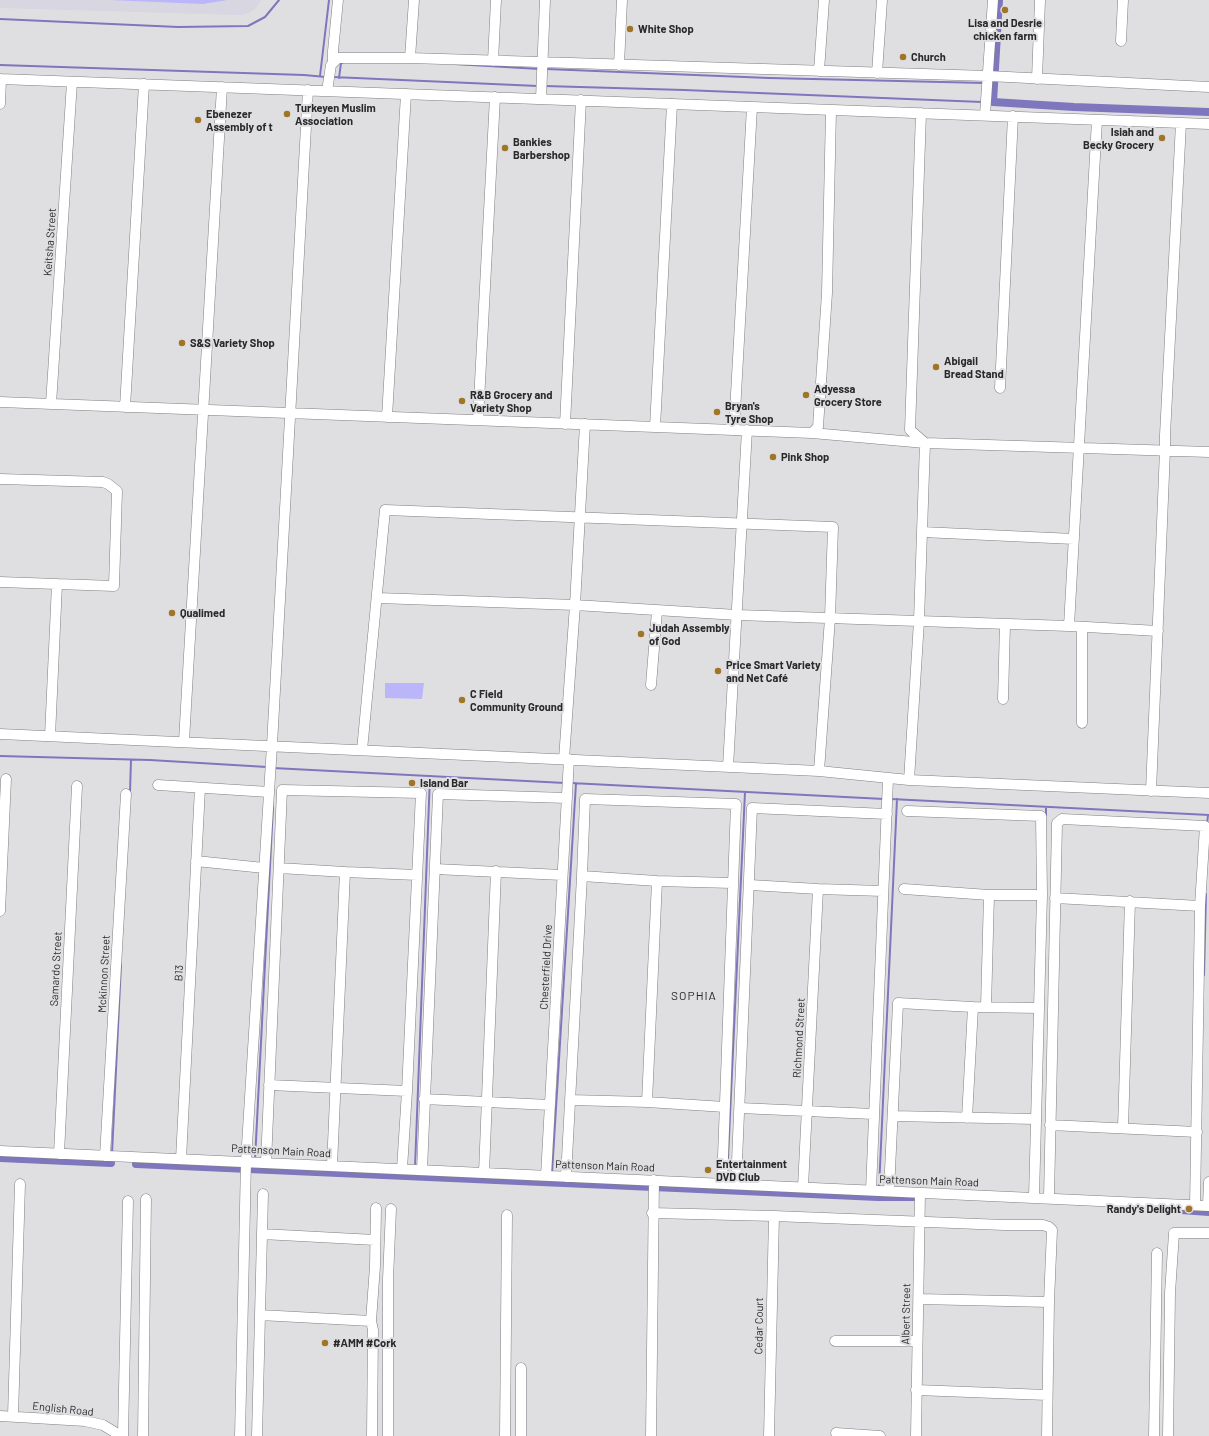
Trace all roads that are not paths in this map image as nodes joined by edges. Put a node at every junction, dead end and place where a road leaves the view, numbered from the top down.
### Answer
1 (338, 0) edge
2 (414, 0) edge
3 (496, 0) edge
4 (545, 0) edge
5 (622, 0) edge
6 (824, 0) edge
7 (882, 0) edge
8 (993, 0) edge
9 (1040, 0) edge
10 (1124, 0) edge
11 (1121, 41) dead end
12 (410, 58) junction
13 (334, 61) junction
14 (493, 61) junction
15 (542, 62) junction
16 (619, 65) junction
17 (819, 71) junction
18 (877, 74) junction
19 (988, 76) junction
20 (1, 79) edge
21 (1037, 79) junction
22 (72, 82) junction
23 (144, 84) junction
24 (222, 87) junction
25 (1209, 87) edge
26 (308, 90) junction
27 (327, 91) junction
28 (406, 94) junction
29 (495, 97) junction
30 (541, 99) junction
31 (581, 100) junction
32 (0, 104) edge
33 (672, 104) junction
34 (752, 107) junction
35 (831, 110) junction
36 (921, 113) junction
37 (985, 115) junction
38 (1013, 116) junction
39 (1097, 120) junction
40 (1181, 123) junction
41 (1209, 124) edge
42 (1000, 388) dead end
43 (0, 402) edge
44 (51, 404) junction
45 (126, 407) junction
46 (204, 410) junction
47 (291, 413) junction
48 (387, 417) junction
49 (478, 420) junction
50 (565, 424) junction
51 (585, 424) junction
52 (654, 427) junction
53 (734, 430) junction
54 (747, 430) junction
55 (812, 433) junction
56 (925, 443) junction
57 (1079, 447) junction
58 (1166, 450) junction
59 (1209, 452) edge
60 (0, 479) edge
61 (580, 517) junction
62 (742, 523) junction
63 (922, 532) junction
64 (1074, 539) junction
65 (0, 582) edge
66 (57, 584) junction
67 (378, 598) junction
68 (575, 605) junction
69 (657, 611) junction
70 (737, 615) junction
71 (830, 618) junction
72 (919, 621) junction
73 (1005, 624) junction
74 (1069, 626) junction
75 (1082, 627) junction
76 (1158, 631) junction
77 (651, 685) dead end
78 (1003, 698) dead end
79 (1082, 722) dead end
80 (0, 734) edge
81 (50, 736) junction
82 (184, 741) junction
83 (272, 745) junction
84 (362, 750) junction
85 (567, 759) junction
86 (728, 767) junction
87 (819, 771) junction
88 (888, 779) junction
89 (6, 780) dead end
90 (909, 780) junction
91 (77, 786) dead end
92 (158, 786) dead end
93 (200, 788) junction
94 (1151, 790) junction
95 (268, 792) junction
96 (1209, 793) edge
97 (126, 794) dead end
98 (567, 798) junction
99 (907, 811) dead end
100 (888, 812) junction
101 (196, 861) junction
102 (264, 868) junction
103 (279, 868) junction
104 (435, 868) junction
105 (496, 871) junction
106 (345, 872) junction
107 (417, 875) junction
108 (562, 875) junction
109 (582, 876) junction
110 (657, 880) junction
111 (732, 883) junction
112 (750, 884) junction
113 (818, 889) junction
114 (904, 889) dead end
115 (884, 891) junction
116 (989, 895) junction
117 (1042, 895) junction
118 (1055, 898) junction
119 (1130, 902) junction
120 (1200, 906) junction
121 (0, 910) edge
122 (973, 1007) junction
123 (986, 1007) junction
124 (1039, 1008) junction
125 (270, 1085) junction
126 (335, 1088) junction
127 (407, 1091) junction
128 (424, 1099) junction
129 (570, 1100) junction
130 (487, 1102) junction
131 (647, 1102) junction
132 (550, 1105) junction
133 (725, 1108) junction
134 (740, 1108) junction
135 (807, 1110) junction
136 (874, 1114) junction
137 (893, 1116) junction
138 (967, 1118) junction
139 (1036, 1119) junction
140 (1050, 1125) junction
141 (1123, 1128) junction
142 (1197, 1132) junction
143 (0, 1151) edge
144 (59, 1154) junction
145 (105, 1156) junction
146 (181, 1159) junction
147 (264, 1163) junction
148 (246, 1164) junction
149 (332, 1166) junction
150 (403, 1169) junction
151 (420, 1170) junction
152 (484, 1173) junction
153 (546, 1176) junction
154 (566, 1177) junction
155 (653, 1182) junction
156 (1209, 1182) edge
157 (20, 1184) dead end
158 (722, 1184) junction
159 (736, 1184) junction
160 (803, 1187) junction
161 (871, 1190) junction
162 (889, 1191) junction
163 (263, 1194) dead end
164 (920, 1197) junction
165 (1040, 1198) junction
166 (146, 1199) dead end
167 (128, 1201) dead end
168 (1195, 1205) junction
169 (1209, 1206) edge
170 (376, 1208) dead end
171 (391, 1209) dead end
172 (652, 1213) junction
173 (507, 1215) dead end
174 (774, 1216) junction
175 (919, 1221) junction
176 (1209, 1233) edge
177 (262, 1234) junction
178 (375, 1240) junction
179 (1157, 1253) dead end
180 (919, 1299) junction
181 (1049, 1302) junction
182 (260, 1315) junction
183 (371, 1321) junction
184 (1156, 1322) junction
185 (1170, 1322) junction
186 (835, 1341) dead end
187 (917, 1341) junction
188 (505, 1376) junction
189 (916, 1390) junction
190 (1047, 1395) junction
191 (0, 1416) edge
192 (13, 1416) junction
193 (836, 1433) dead end
194 (122, 1436) edge
195 (143, 1436) edge
196 (240, 1436) edge
197 (257, 1436) edge
198 (372, 1436) edge
199 (388, 1436) edge
200 (505, 1436) edge
201 (521, 1436) edge
202 (651, 1436) edge
203 (769, 1436) edge
204 (880, 1436) edge
205 (916, 1436) edge
206 (1047, 1436) edge
207 (1154, 1436) edge
208 (1168, 1436) edge

1 - 13 street
2 - 12 street
3 - 14 street
4 - 15 street
5 - 16 street
6 - 17 street
7 - 18 street
8 - 19 street
9 - 21 street
10 - 11 street
12 - 13 street
12 - 14 street
13 - 27 street
14 - 15 street
15 - 16 street
15 - 30 street
16 - 17 street
17 - 18 street
18 - 19 street
19 - 21 street
19 - 37 street
20 - 22 street
20 - 32 street
21 - 25 street
22 - 23 street
22 - 44 street, Keitsha Street
23 - 24 street
23 - 45 street
24 - 26 street
24 - 46 street
26 - 27 street
26 - 47 street
27 - 28 street
28 - 29 street
28 - 48 street
29 - 30 street
29 - 49 street
30 - 31 street
31 - 33 street
31 - 50 street
33 - 34 street
33 - 52 street
34 - 35 street
34 - 53 street
35 - 36 street
35 - 55 street
36 - 37 street
36 - 56 street
37 - 38 street
38 - 39 street
38 - 42 street
39 - 40 street
39 - 57 street
40 - 41 street
40 - 58 street
43 - 44 street
44 - 45 street
45 - 46 street
46 - 47 street
46 - 82 street
47 - 48 street
47 - 83 street
48 - 49 street
49 - 50 street
50 - 51 street
51 - 52 street
51 - 61 street, Chesterfield Drive
52 - 53 street
53 - 54 street
54 - 55 street
54 - 62 street
55 - 56 street
56 - 57 street
56 - 63 street
57 - 58 street
57 - 64 street
58 - 59 street
58 - 76 street
60 - 66 street
61 - 62 street
61 - 67 street
61 - 68 street, Chesterfield Drive
62 - 70 street
62 - 71 street
63 - 64 street
63 - 72 street
64 - 74 street
65 - 66 street
66 - 81 street
67 - 68 street
67 - 84 street
68 - 69 street
68 - 85 street, Chesterfield Drive
69 - 70 street
69 - 77 street
70 - 71 street
70 - 86 street
71 - 72 street
71 - 87 street
72 - 73 street
72 - 90 street
73 - 74 street
73 - 78 street
74 - 75 street
75 - 76 street
75 - 79 street
76 - 94 street
80 - 81 street
81 - 82 street
82 - 83 street
83 - 84 street
83 - 95 street
84 - 85 street
85 - 86 street
85 - 98 street, Chesterfield Drive
86 - 87 street
87 - 88 street
88 - 90 street
88 - 100 street
89 - 121 street
90 - 94 street
91 - 144 street, Samardo Street
92 - 93 street
93 - 95 street
93 - 101 street, B13
94 - 96 street
95 - 102 street
97 - 145 street, Mckinnon Street
98 - 104 street
98 - 108 street, Chesterfield Drive
99 - 117 street
100 - 112 street
100 - 115 street
101 - 102 street
101 - 146 street, B13
102 - 148 street
103 - 106 street
103 - 107 street
103 - 125 street
104 - 105 street
104 - 128 street
105 - 108 street
105 - 130 street
106 - 107 street
106 - 126 street
107 - 127 street
108 - 132 street, Chesterfield Drive
109 - 110 street
109 - 111 street
109 - 129 street
110 - 111 street
110 - 131 street
111 - 133 street
112 - 113 street
112 - 134 street
113 - 115 street
113 - 135 street, Richmond Street
114 - 116 street
115 - 136 street
116 - 117 street
116 - 123 street
117 - 124 street
118 - 119 street
118 - 120 street
118 - 140 street
119 - 120 street
119 - 141 street
120 - 142 street
122 - 123 street
122 - 137 street
122 - 138 street
123 - 124 street
124 - 139 street
125 - 126 street
125 - 147 street
126 - 127 street
126 - 149 street
127 - 150 street
128 - 130 street
128 - 151 street
129 - 131 street
129 - 154 street
130 - 132 street
130 - 152 street
131 - 133 street
132 - 153 street, Chesterfield Drive
133 - 158 street
134 - 135 street
134 - 159 street
135 - 136 street
135 - 160 street, Richmond Street
136 - 161 street
137 - 138 street
137 - 162 street
138 - 139 street
139 - 165 street
140 - 141 street
140 - 165 street
141 - 142 street
142 - 168 street
143 - 144 street, Pattenson Main Road
144 - 145 street, Pattenson Main Road
145 - 146 street, Pattenson Main Road
146 - 148 street, Pattenson Main Road
147 - 148 street, Pattenson Main Road
147 - 149 street, Pattenson Main Road
148 - 196 street
149 - 150 street, Pattenson Main Road
150 - 151 street, Pattenson Main Road
151 - 152 street, Pattenson Main Road
152 - 153 street, Pattenson Main Road
153 - 154 street, Pattenson Main Road
154 - 155 street, Pattenson Main Road
155 - 158 street, Pattenson Main Road
155 - 172 street
156 - 169 street
157 - 192 street
158 - 159 street, Pattenson Main Road
159 - 160 street, Pattenson Main Road
160 - 161 street, Pattenson Main Road
161 - 162 street, Pattenson Main Road
162 - 164 street, Pattenson Main Road
163 - 177 street
164 - 165 street, Pattenson Main Road
164 - 175 street, Albert Street
165 - 168 street, Pattenson Main Road
166 - 195 street
167 - 194 street
168 - 169 street, Pattenson Main Road
170 - 178 street
171 - 199 street
172 - 174 street
172 - 202 street
173 - 188 street
174 - 175 street
174 - 203 street, Cedar Court
175 - 180 street, Albert Street
175 - 181 street
176 - 185 street
177 - 178 street
177 - 182 street
178 - 183 street
179 - 184 street
180 - 181 street
180 - 187 street, Albert Street
181 - 190 street
182 - 183 street
182 - 197 street
183 - 198 street
184 - 185 street
184 - 207 street
185 - 208 street
186 - 187 street
187 - 189 street, Albert Street
188 - 200 street
188 - 201 street
189 - 190 street
189 - 205 street, Albert Street
190 - 206 street
191 - 192 street, English Road
192 - 194 street, English Road
193 - 204 street

